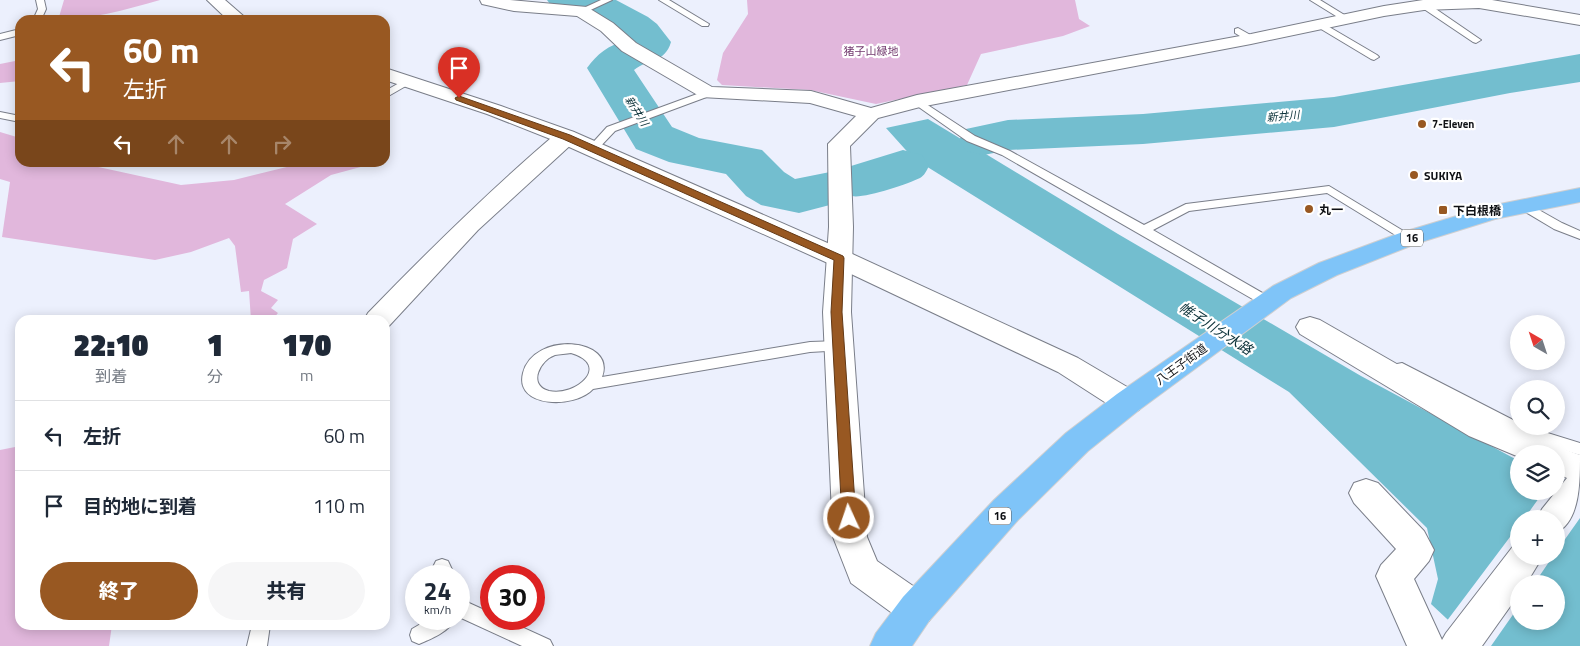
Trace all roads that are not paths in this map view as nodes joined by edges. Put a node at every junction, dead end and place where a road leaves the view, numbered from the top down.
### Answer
1 (40, 0) edge
2 (215, 0) edge
3 (488, 0) edge
4 (608, 0) edge
5 (663, 0) edge
6 (1314, 0) edge
7 (1542, 0) edge
8 (1424, 5) junction
9 (581, 11) junction
10 (1580, 13) edge
11 (39, 15) edge
12 (233, 15) edge
13 (1347, 19) junction
14 (1580, 20) edge
15 (705, 24) dead end
16 (1319, 24) junction
17 (15, 33) edge
18 (0, 37) edge
19 (1476, 40) dead end
20 (1374, 57) dead end
21 (390, 76) edge
22 (408, 81) junction
23 (390, 92) edge
24 (708, 93) junction
25 (918, 101) junction
26 (656, 114) joint
27 (871, 114) junction
28 (0, 115) edge
29 (15, 119) edge
30 (566, 137) junction
31 (592, 148) junction
32 (1580, 195) edge
33 (1523, 205) junction
34 (1144, 230) junction
35 (1580, 235) edge
36 (1410, 238) junction
37 (839, 258) junction
38 (1262, 307) junction
39 (383, 315) edge
40 (1313, 324) joint
41 (838, 346) junction
42 (591, 384) junction
43 (1128, 402) junction
44 (1522, 445) edge
45 (1580, 449) edge
46 (1565, 463) edge
47 (1580, 468) edge
48 (1580, 485) edge
49 (1366, 493) dead end
50 (1561, 510) edge
51 (1519, 565) edge
52 (916, 609) junction
53 (470, 612) edge
54 (260, 630) edge
55 (428, 630) edge
56 (420, 635) dead end
57 (257, 646) edge
58 (543, 646) edge
59 (888, 646) edge
60 (1426, 646) edge
61 (1459, 646) edge

1 - 11 lane
2 - 12 street
3 - 9 street
4 - 9 lane
5 - 15 lane
6 - 13 lane
7 - 10 street
8 - 13 street
8 - 14 street
8 - 19 lane
9 - 24 street
13 - 16 street
16 - 20 lane
16 - 25 street
17 - 18 lane
21 - 22 street
22 - 23 lane
22 - 30 street
24 - 26 lane
24 - 27 street
25 - 27 street
25 - 34 lane
26 - 31 lane
27 - 37 street
28 - 29 lane
30 - 31 street
30 - 39 street
31 - 37 street
32 - 33 highway, 八王子街道 / 16
33 - 35 lane
33 - 36 highway, 八王子街道 / 16
34 - 36 lane
34 - 38 lane
36 - 38 highway, 八王子街道 / 16
37 - 41 street
37 - 43 street
38 - 43 highway, 八王子街道 / 16
40 - 44 street
40 - 45 lane
41 - 42 lane
41 - 52 street
42 - 42 lane
43 - 52 highway, 八王子街道 / 16
46 - 47 street
48 - 50 street
49 - 60 street
51 - 61 street
52 - 59 highway, 八王子街道 / 16
53 - 58 lane
54 - 57 lane
55 - 56 lane

